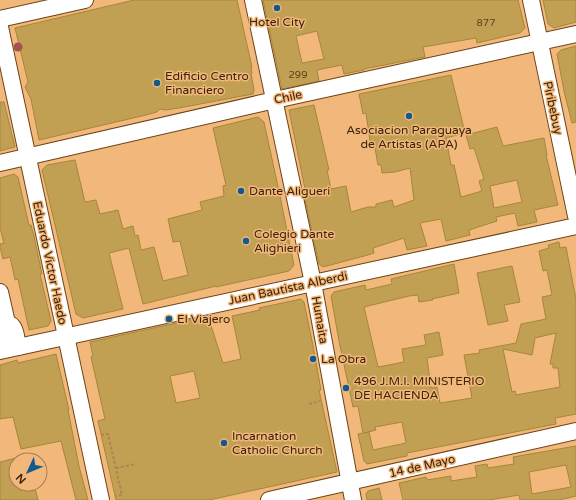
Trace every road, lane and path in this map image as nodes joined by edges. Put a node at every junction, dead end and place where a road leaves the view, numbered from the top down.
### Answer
1 (85, 0) edge
2 (254, 0) edge
3 (531, 0) edge
4 (0, 19) edge
5 (0, 26) edge
6 (576, 34) edge
7 (540, 42) junction
8 (275, 100) junction
9 (28, 157) junction
10 (0, 163) edge
11 (576, 216) edge
12 (576, 226) edge
13 (313, 283) junction
14 (0, 292) edge
15 (66, 336) junction
16 (8, 349) edge
17 (321, 401) dead end
18 (309, 404) dead end
19 (576, 431) edge
20 (101, 435) dead end
21 (136, 464) dead end
22 (116, 468) junction
23 (349, 482) junction
24 (108, 498) edge
25 (269, 500) edge
26 (353, 500) edge

1 - 4 street
2 - 8 street, Humaita
3 - 7 street, Piribebuy
5 - 9 street, Eduardo Victor Haedo
6 - 7 street, Chile
7 - 8 street, Chile
7 - 11 street, Piribebuy
8 - 9 street, Chile
8 - 13 street, Humaita
9 - 10 street, Chile
9 - 15 street, Eduardo Victor Haedo
12 - 13 street, Juan Bautista Alberdi
13 - 15 street, Juan Bautista Alberdi
13 - 23 street, Humaita
14 - 16 street
15 - 16 street, Juan Bautista Alberdi
15 - 24 street, Eduardo Victor Haedo
17 - 18 path
19 - 23 street, 14 de Mayo
20 - 22 path
21 - 22 path
22 - 24 path
23 - 25 street, 14 de Mayo
23 - 26 street, Humaita

